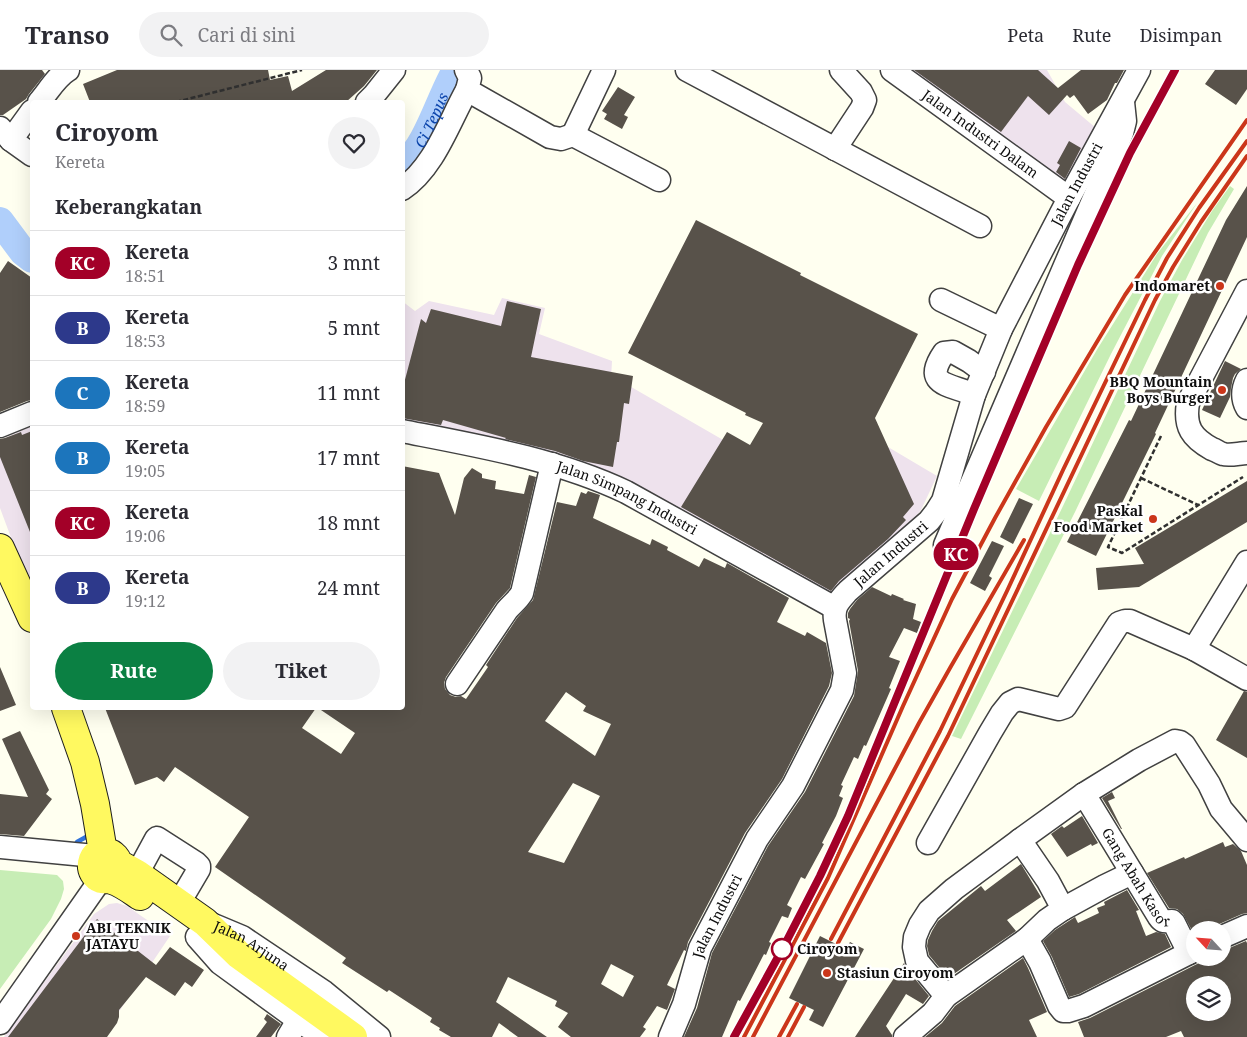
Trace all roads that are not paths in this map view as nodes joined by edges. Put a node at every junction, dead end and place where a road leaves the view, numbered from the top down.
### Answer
1 (68, 70) edge
2 (394, 70) edge
3 (604, 70) edge
4 (687, 70) edge
5 (841, 70) edge
6 (892, 70) edge
7 (1139, 70) edge
8 (466, 80) edge
9 (1123, 99) junction
10 (41, 100) edge
11 (369, 100) edge
12 (30, 113) edge
13 (6, 134) edge
14 (573, 135) junction
15 (835, 149) junction
16 (30, 153) edge
17 (658, 180) dead end
18 (405, 187) edge
19 (1069, 198) junction
20 (980, 226) dead end
21 (1247, 291) edge
22 (941, 300) dead end
23 (1001, 329) junction
24 (984, 372) junction
25 (974, 395) junction
26 (30, 414) edge
27 (0, 426) edge
28 (405, 432) edge
29 (1247, 453) edge
30 (552, 464) junction
31 (945, 545) dead end
32 (0, 548) edge
33 (1247, 562) edge
34 (835, 608) junction
35 (30, 614) edge
36 (1194, 649) junction
37 (1247, 679) edge
38 (458, 684) dead end
39 (67, 710) edge
40 (1084, 794) junction
41 (1020, 840) junction
42 (1247, 840) edge
43 (928, 843) dead end
44 (0, 847) edge
45 (111, 867) junction
46 (1132, 873) junction
47 (180, 903) junction
48 (1063, 909) junction
49 (1247, 926) edge
50 (201, 930) junction
51 (1231, 933) edge
52 (1027, 939) junction
53 (1186, 942) edge
54 (1186, 955) edge
55 (946, 996) junction
56 (0, 1022) edge
57 (293, 1028) edge
58 (325, 1037) edge
59 (353, 1037) edge
60 (380, 1037) edge
61 (670, 1037) edge
62 (905, 1037) edge

1 - 10 street
2 - 11 street
3 - 14 street
4 - 15 street
5 - 15 street
6 - 19 street, Jalan Industri Dalam
7 - 9 street, Jalan Industri
8 - 14 street
8 - 18 street
9 - 19 street, Jalan Industri
9 - 31 street
12 - 13 street
13 - 16 street
14 - 17 street
15 - 20 street
19 - 23 street, Jalan Industri
21 - 29 street
22 - 23 street
23 - 24 street, Jalan Industri
24 - 25 street, Jalan Industri
24 - 25 street
25 - 34 street, Jalan Industri
26 - 27 street
28 - 30 street, Jalan Simpang Industri
30 - 34 street, Jalan Simpang Industri
30 - 38 street
32 - 35 main road
33 - 36 street
34 - 61 street, Jalan Industri
36 - 37 street
36 - 43 street
39 - 45 main road
40 - 41 street
40 - 42 street
40 - 46 street, Gang Abah Kasor
41 - 48 street
41 - 55 street
44 - 45 street
45 - 47 main road, Jalan Arjuna
45 - 47 street
45 - 50 main road, Jalan Arjuna
45 - 56 street
46 - 48 street
46 - 53 street, Gang Abah Kasor
47 - 50 main road, Jalan Arjuna
48 - 52 street
49 - 51 street
50 - 57 street, Jalan Arjuna
50 - 59 main road
50 - 60 street, Jalan Arjuna
52 - 54 street
52 - 55 street
55 - 62 street
57 - 58 street, Jalan Arjuna

